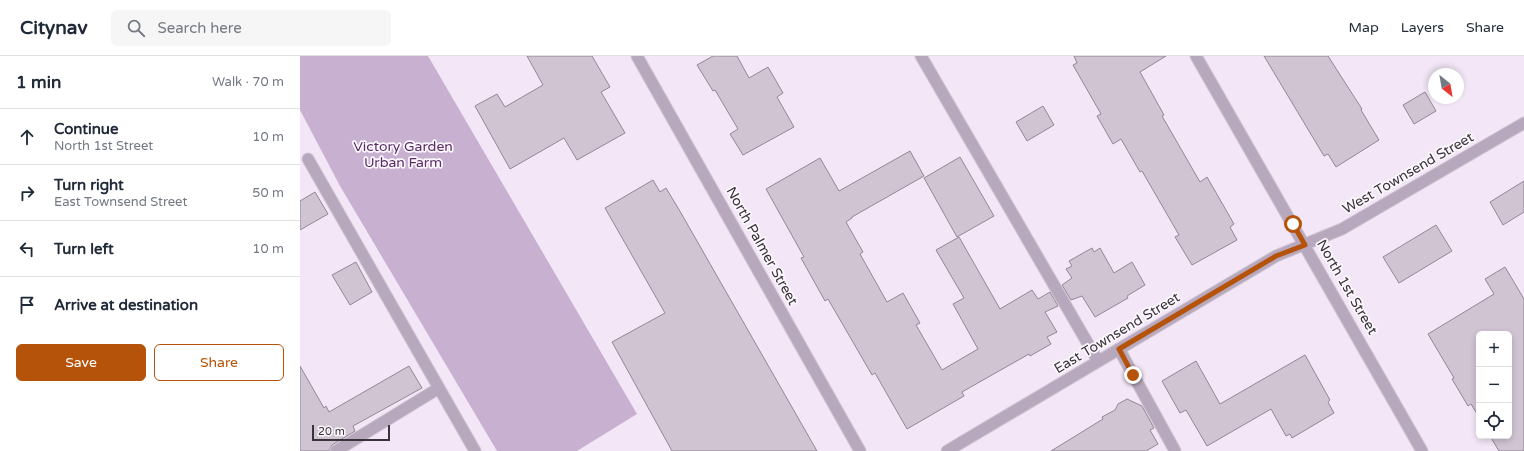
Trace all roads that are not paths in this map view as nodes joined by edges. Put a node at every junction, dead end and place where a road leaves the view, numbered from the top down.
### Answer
1 (637, 56) edge
2 (922, 56) edge
3 (1196, 56) edge
4 (1524, 123) edge
5 (308, 159) dead end
6 (1305, 245) junction
7 (1119, 349) junction
8 (1098, 361) junction
9 (438, 388) junction
10 (336, 451) edge
11 (475, 451) edge
12 (860, 451) edge
13 (947, 451) edge
14 (1175, 451) edge
15 (1422, 451) edge

1 - 12 street, North Palmer Street
2 - 8 street
3 - 6 street, North 1st Street
4 - 6 street, West Townsend Street
5 - 9 street
6 - 7 street, East Townsend Street
6 - 15 street, North 1st Street
7 - 8 street, East Townsend Street
7 - 14 street
8 - 13 street, East Townsend Street
9 - 10 street
9 - 11 street

